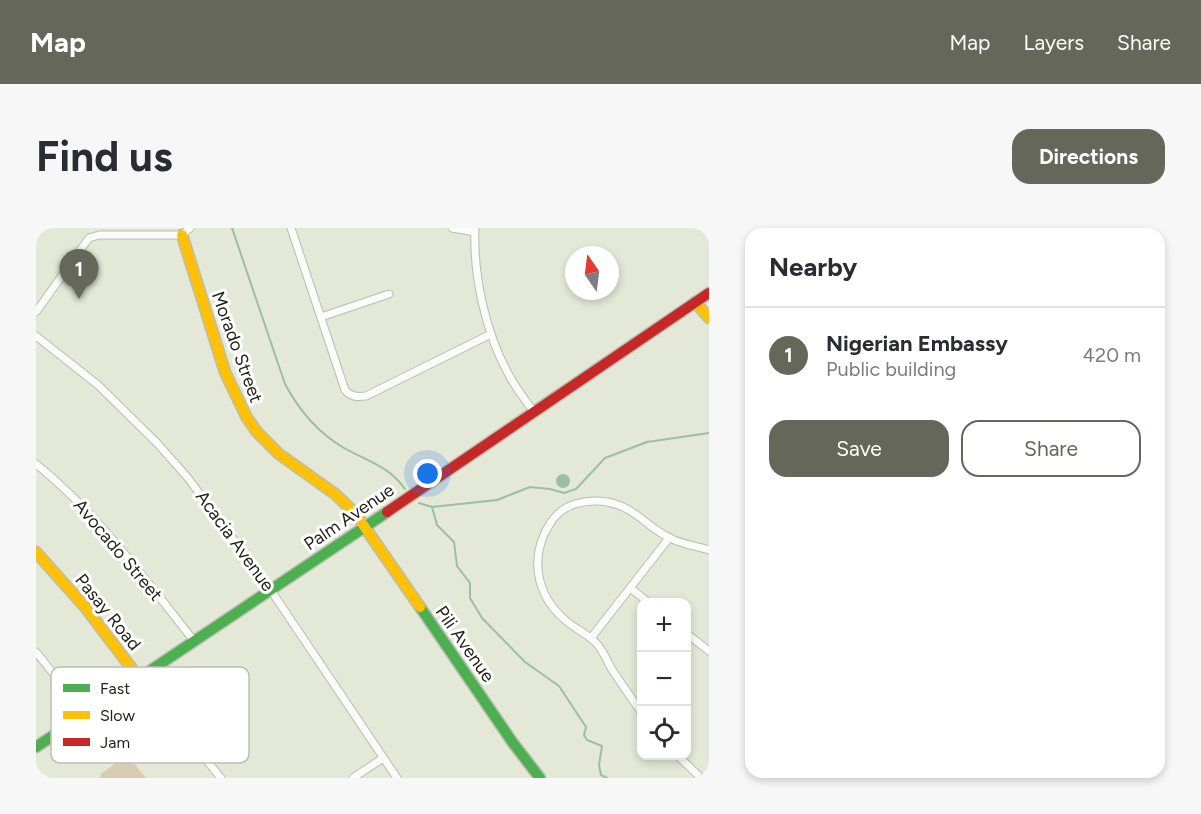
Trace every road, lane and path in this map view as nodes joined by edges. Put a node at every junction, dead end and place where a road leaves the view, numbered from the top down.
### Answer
1 (291, 228) edge
2 (452, 228) edge
3 (475, 230) edge
4 (186, 231) edge
5 (389, 294) dead end
6 (704, 299) edge
7 (36, 312) edge
8 (321, 317) junction
9 (709, 318) edge
10 (491, 334) junction
11 (36, 336) edge
12 (534, 412) junction
13 (36, 464) edge
14 (364, 527) junction
15 (669, 538) junction
16 (709, 550) edge
17 (36, 552) edge
18 (630, 588) junction
19 (270, 589) junction
20 (642, 598) edge
21 (691, 636) edge
22 (591, 638) junction
23 (194, 641) junction
24 (709, 651) edge
25 (36, 652) edge
26 (131, 667) edge
27 (156, 667) edge
28 (51, 671) edge
29 (638, 706) edge
30 (51, 737) edge
31 (36, 747) edge
32 (383, 758) junction
33 (682, 760) edge
34 (209, 763) edge
35 (221, 778) edge
36 (353, 778) edge
37 (397, 778) edge
38 (540, 778) edge
39 (701, 778) edge

1 - 8 street
2 - 3 street
3 - 10 street
4 - 7 street
4 - 14 street, Morado Street
5 - 8 street
6 - 9 street
6 - 12 street, Palm Avenue
8 - 10 street
10 - 12 street
11 - 19 street, Acacia Avenue
12 - 14 street, Palm Avenue
13 - 23 street, Avocado Street
14 - 19 street, Palm Avenue
14 - 38 street, Pili Avenue
15 - 16 street
15 - 18 street
15 - 22 street
17 - 26 street, Pasay Road
18 - 20 street
18 - 22 street
19 - 23 street, Palm Avenue
19 - 32 street, Acacia Avenue
21 - 24 street
22 - 29 street
23 - 27 street, Palm Avenue
25 - 28 street
30 - 31 street, Palm Avenue
32 - 36 street
32 - 37 street, Acacia Avenue
33 - 39 street
34 - 35 street, Pasay Road

